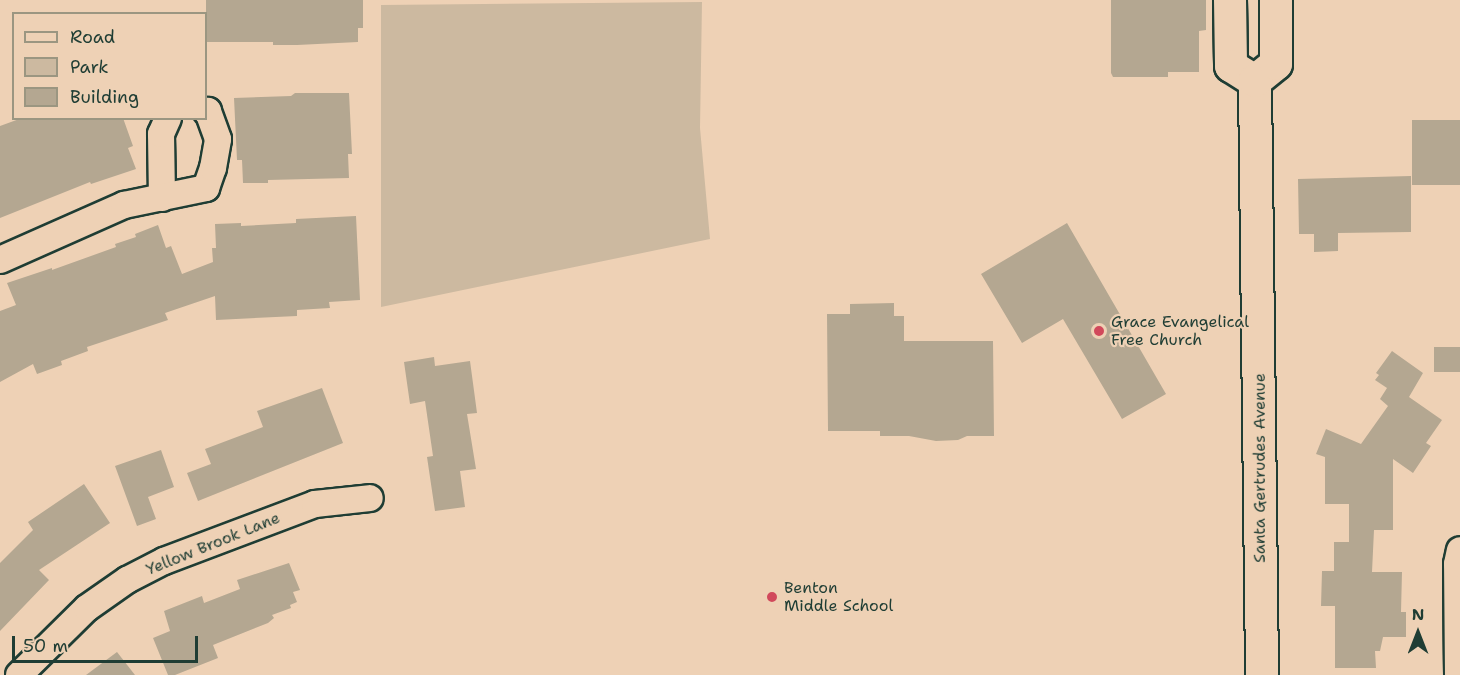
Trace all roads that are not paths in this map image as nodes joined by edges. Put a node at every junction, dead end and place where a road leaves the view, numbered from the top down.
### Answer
1 (1230, 0) edge
2 (1276, 0) edge
3 (1255, 81) junction
4 (207, 111) edge
5 (167, 120) edge
6 (162, 198) junction
7 (0, 260) edge
8 (370, 498) dead end
9 (1460, 550) edge
10 (19, 675) edge
11 (1262, 675) edge
12 (1458, 675) edge

1 - 3 main road
2 - 3 main road
3 - 11 main road, Santa Gertrudes Avenue
4 - 6 street
5 - 6 street
6 - 7 street
8 - 10 street, Yellow Brook Lane
9 - 12 street

